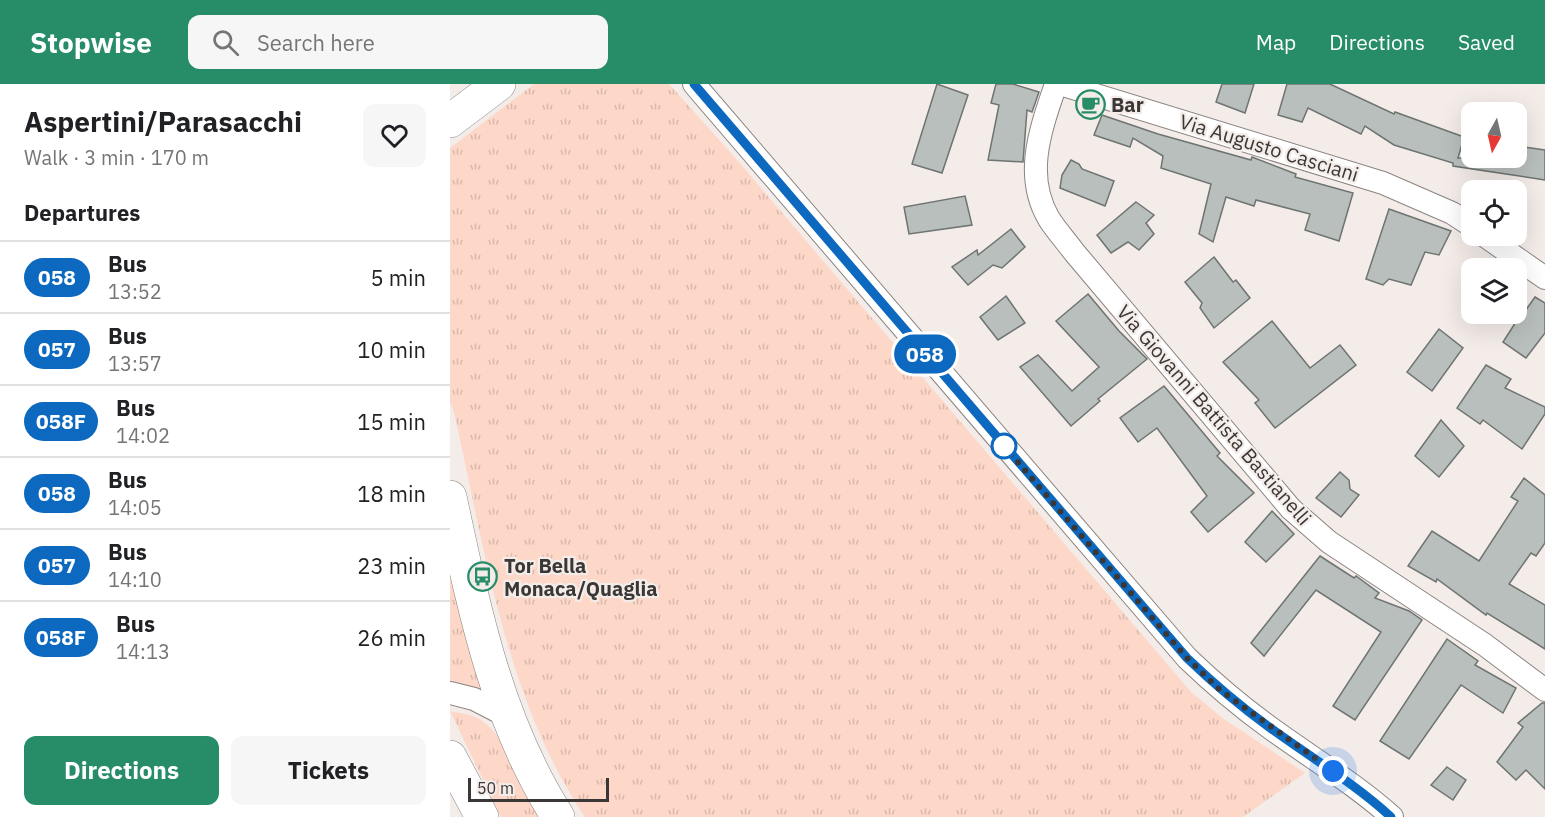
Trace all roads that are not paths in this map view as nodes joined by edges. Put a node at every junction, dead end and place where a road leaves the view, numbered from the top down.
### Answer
1 (499, 84) edge
2 (694, 84) edge
3 (1058, 84) edge
4 (714, 93) edge
5 (450, 121) edge
6 (1461, 219) edge
7 (1499, 246) edge
8 (1545, 278) edge
9 (450, 497) edge
10 (1545, 690) edge
11 (450, 693) edge
12 (507, 716) junction
13 (450, 757) edge
14 (482, 817) edge
15 (558, 817) edge
16 (1392, 817) edge

1 - 5 main road
2 - 4 street
3 - 6 street, Via Augusto Casciani
3 - 10 street, Via Giovanni Battista Bastianelli
4 - 16 street
7 - 8 street
9 - 12 main road
11 - 12 street
12 - 15 main road
13 - 14 main road

